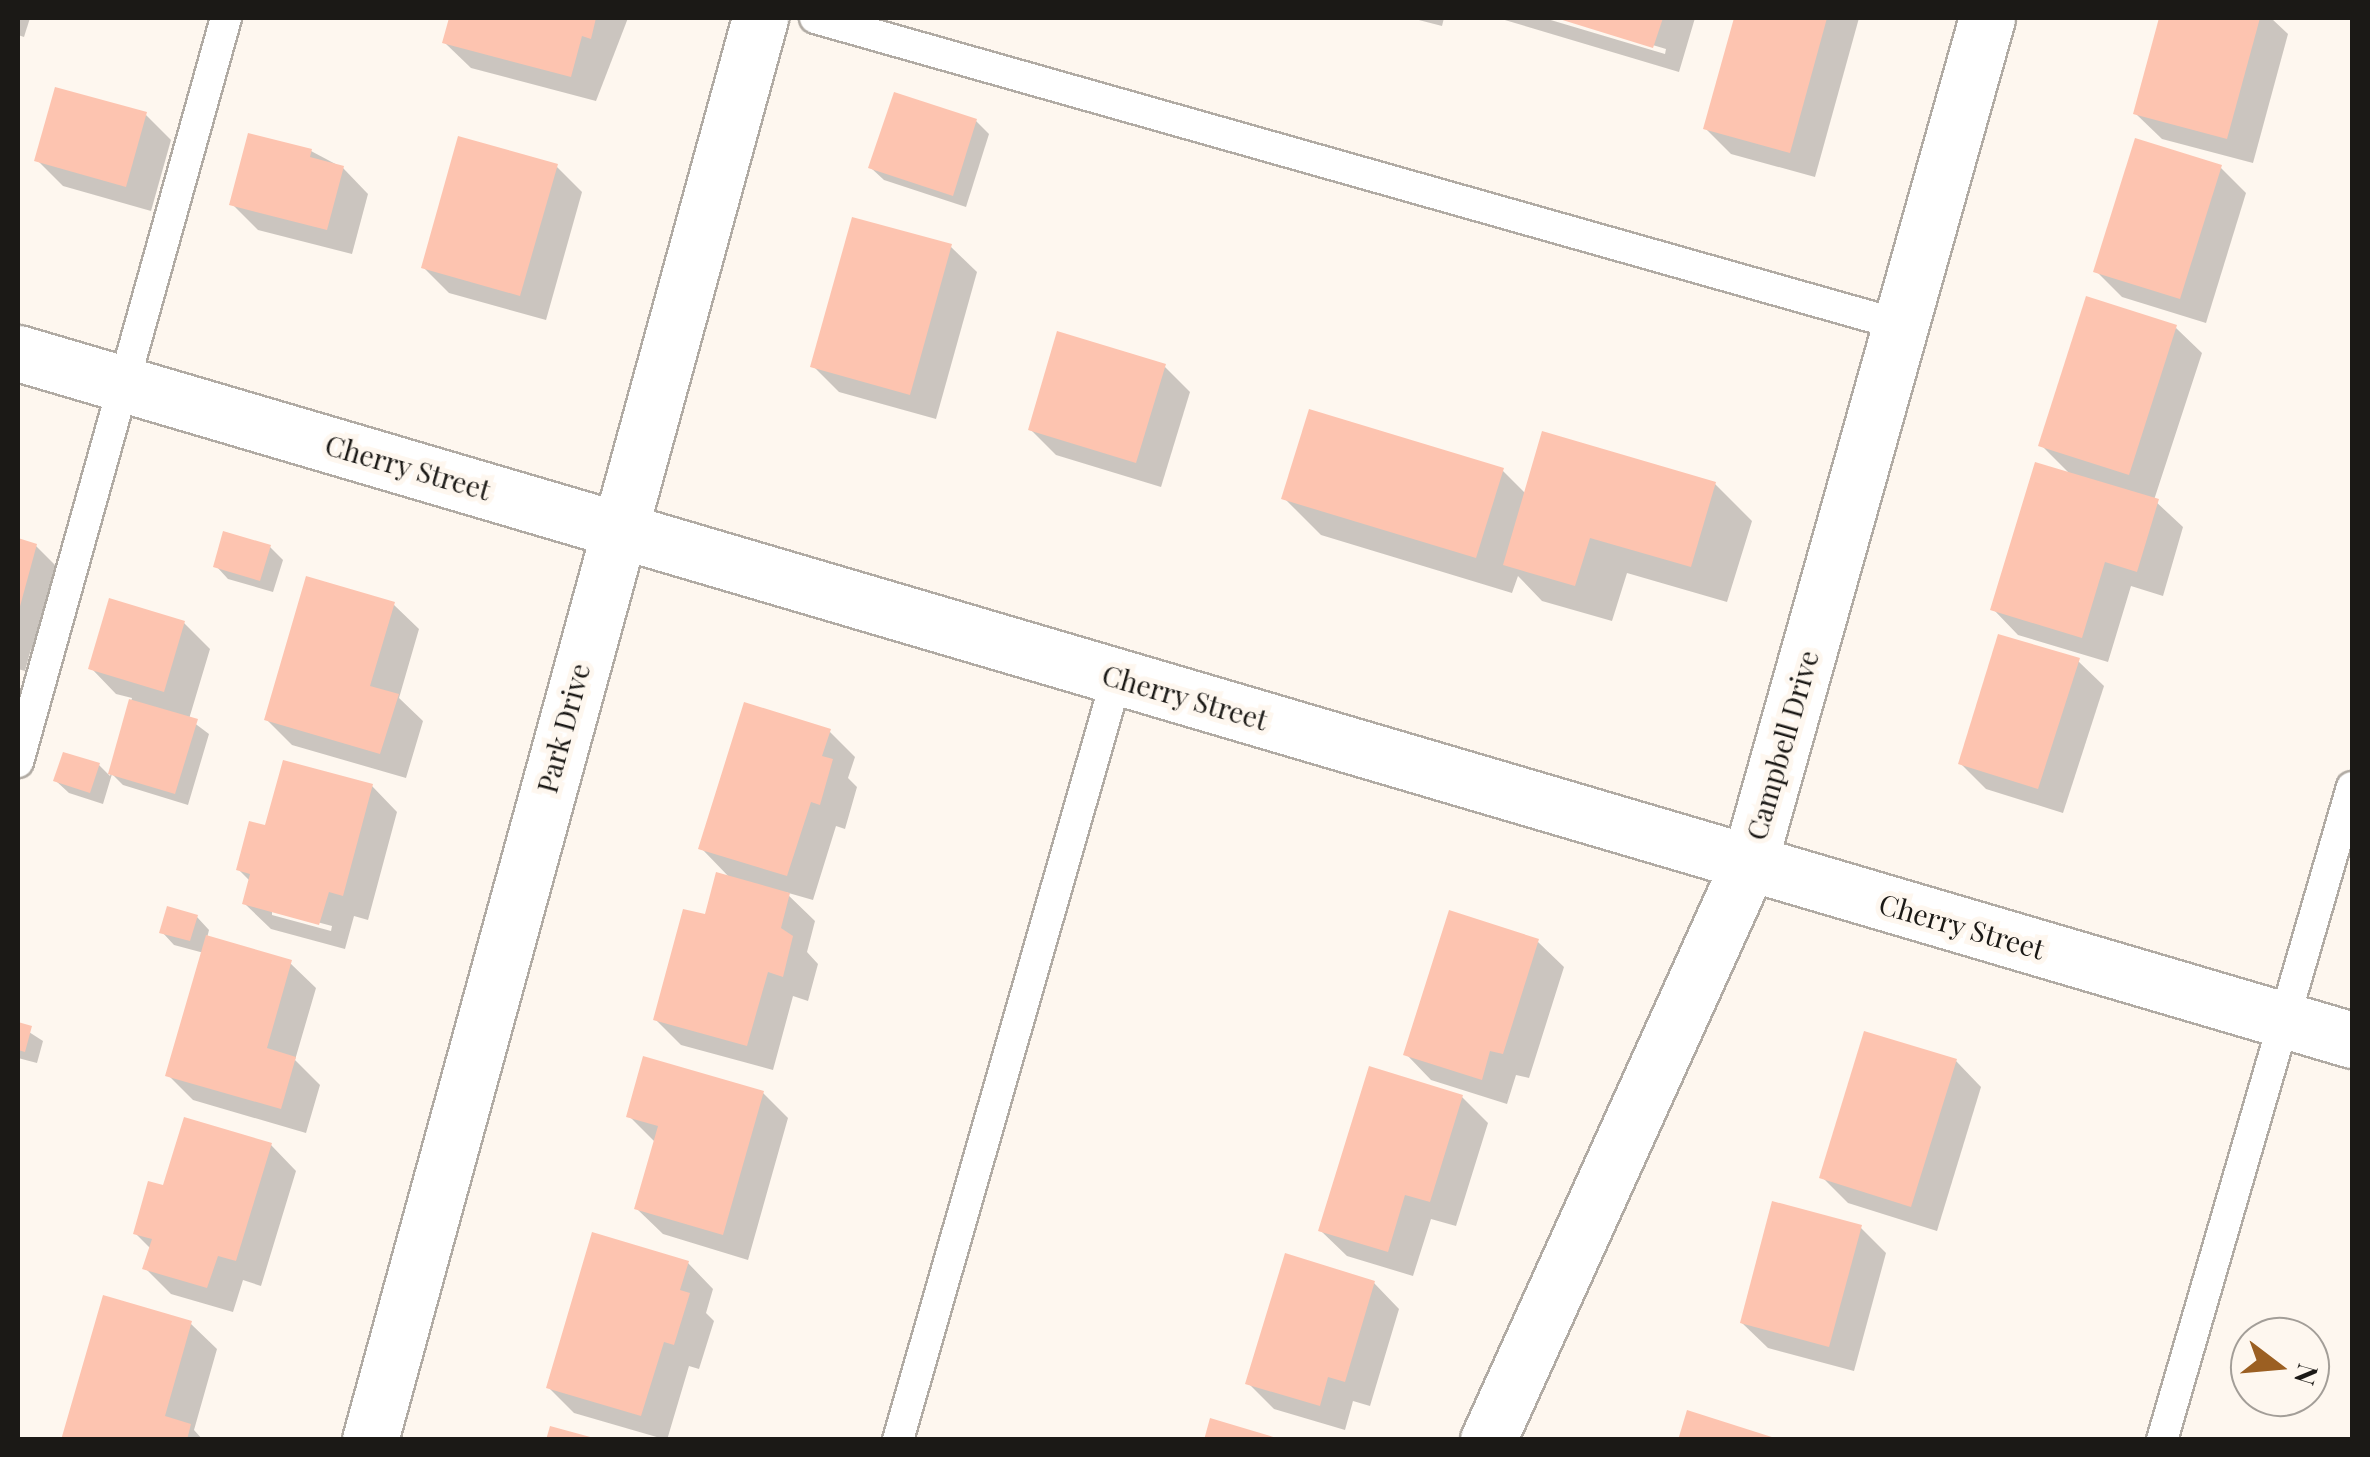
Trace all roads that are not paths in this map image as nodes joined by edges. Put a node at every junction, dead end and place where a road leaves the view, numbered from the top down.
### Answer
1 (226, 18) edge
2 (760, 18) edge
3 (815, 18) edge
4 (1988, 18) edge
5 (1900, 325) junction
6 (18, 353) edge
7 (127, 385) junction
8 (617, 529) junction
9 (1117, 677) junction
10 (18, 762) edge
11 (2352, 787) edge
12 (1748, 863) junction
13 (2284, 1020) junction
14 (2352, 1040) edge
15 (370, 1440) edge
16 (898, 1440) edge
17 (1488, 1440) edge
18 (2162, 1440) edge

1 - 7 lane
2 - 8 street, Park Drive
3 - 5 lane
4 - 5 street, Campbell Drive
5 - 12 street, Campbell Drive
6 - 7 street, Cherry Street
7 - 8 street, Cherry Street
7 - 10 lane
8 - 9 street, Cherry Street
8 - 15 street, Park Drive
9 - 12 street, Cherry Street
9 - 16 lane
11 - 13 lane
12 - 13 street, Cherry Street
12 - 17 street, Campbell Drive
13 - 14 street, Cherry Street
13 - 18 lane

